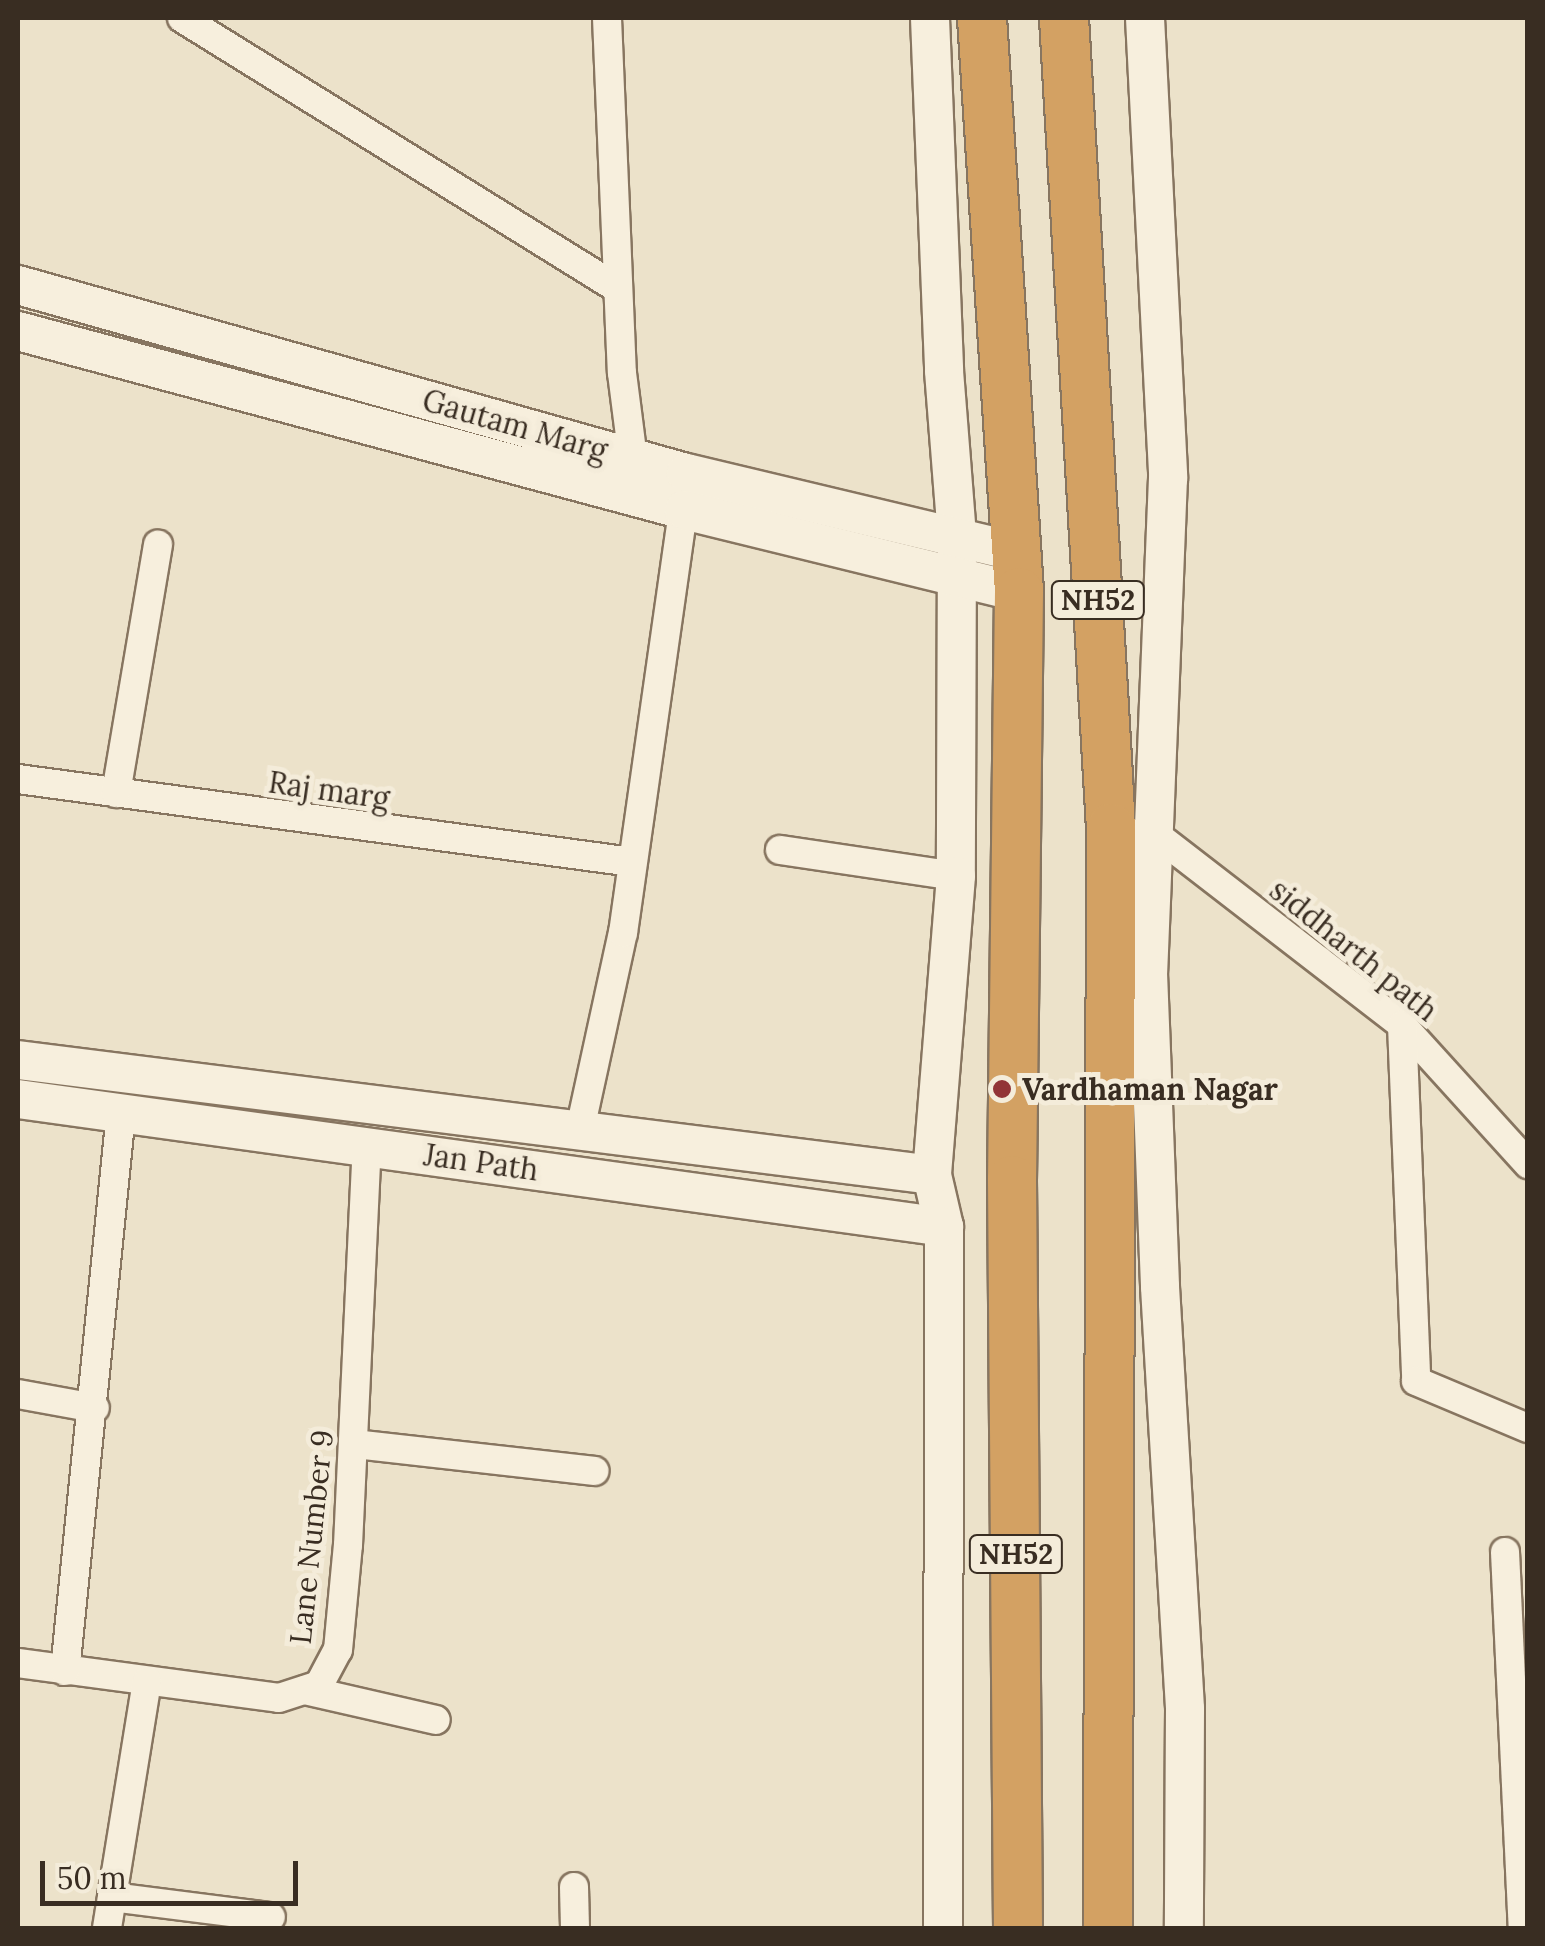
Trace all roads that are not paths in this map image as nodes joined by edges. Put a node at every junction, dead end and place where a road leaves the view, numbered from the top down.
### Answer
1 (182, 18) edge
2 (606, 18) edge
3 (930, 18) edge
4 (982, 18) edge
5 (1064, 18) edge
6 (1145, 18) edge
7 (18, 285) edge
8 (617, 288) junction
9 (18, 330) edge
10 (634, 458) junction
11 (686, 473) junction
12 (636, 496) junction
13 (684, 510) junction
14 (957, 537) junction
15 (158, 545) dead end
16 (1018, 572) junction
17 (957, 575) junction
18 (18, 779) edge
19 (116, 794) junction
20 (1133, 831) junction
21 (780, 850) dead end
22 (632, 862) junction
23 (956, 876) junction
24 (1402, 1024) junction
25 (18, 1060) edge
26 (18, 1098) edge
27 (122, 1113) junction
28 (579, 1134) junction
29 (367, 1147) junction
30 (1528, 1164) edge
31 (932, 1175) junction
32 (944, 1227) junction
33 (18, 1394) edge
34 (95, 1408) junction
35 (1528, 1428) edge
36 (354, 1444) junction
37 (594, 1471) dead end
38 (1505, 1552) dead end
39 (18, 1663) edge
40 (66, 1670) junction
41 (146, 1681) junction
42 (305, 1690) junction
43 (436, 1720) dead end
44 (574, 1887) dead end
45 (112, 1897) junction
46 (271, 1918) dead end
47 (107, 1928) edge
48 (575, 1928) edge
49 (943, 1928) edge
50 (1018, 1928) edge
51 (1108, 1928) edge
52 (1184, 1928) edge
53 (1523, 1928) edge

1 - 8 street
2 - 8 street
3 - 14 street
4 - 16 highway, NH52
5 - 20 highway, NH52
6 - 20 street
7 - 10 street, Gautam Marg
8 - 10 street
9 - 12 street
10 - 11 street, Gautam Marg
10 - 12 street
11 - 13 street
11 - 14 street, Gautam Marg
12 - 13 street
13 - 17 street
13 - 22 street
14 - 16 street, Gautam Marg
14 - 17 street
15 - 19 street
16 - 17 street
16 - 50 highway, NH52
17 - 23 street
18 - 19 street, Raj marg
19 - 22 street, Raj marg
20 - 24 street, siddharth path
20 - 51 highway, NH52
20 - 52 street
21 - 23 street
22 - 28 street
23 - 31 street
24 - 30 street, siddharth path
24 - 35 street
25 - 28 street, Jan Path
26 - 27 street, Jan Path
27 - 29 street, Jan Path
27 - 34 street
28 - 31 street, Jan Path
29 - 32 street, Jan Path
29 - 36 street, Lane Number 9
31 - 32 street
32 - 49 street
33 - 34 street
34 - 40 street
36 - 37 street
36 - 42 street, Lane Number 9
38 - 53 street
39 - 40 street, Lane Number 9
40 - 41 street, Lane Number 9
41 - 42 street, Lane Number 9
41 - 45 street
42 - 43 street
44 - 48 street
45 - 46 street
45 - 47 street

